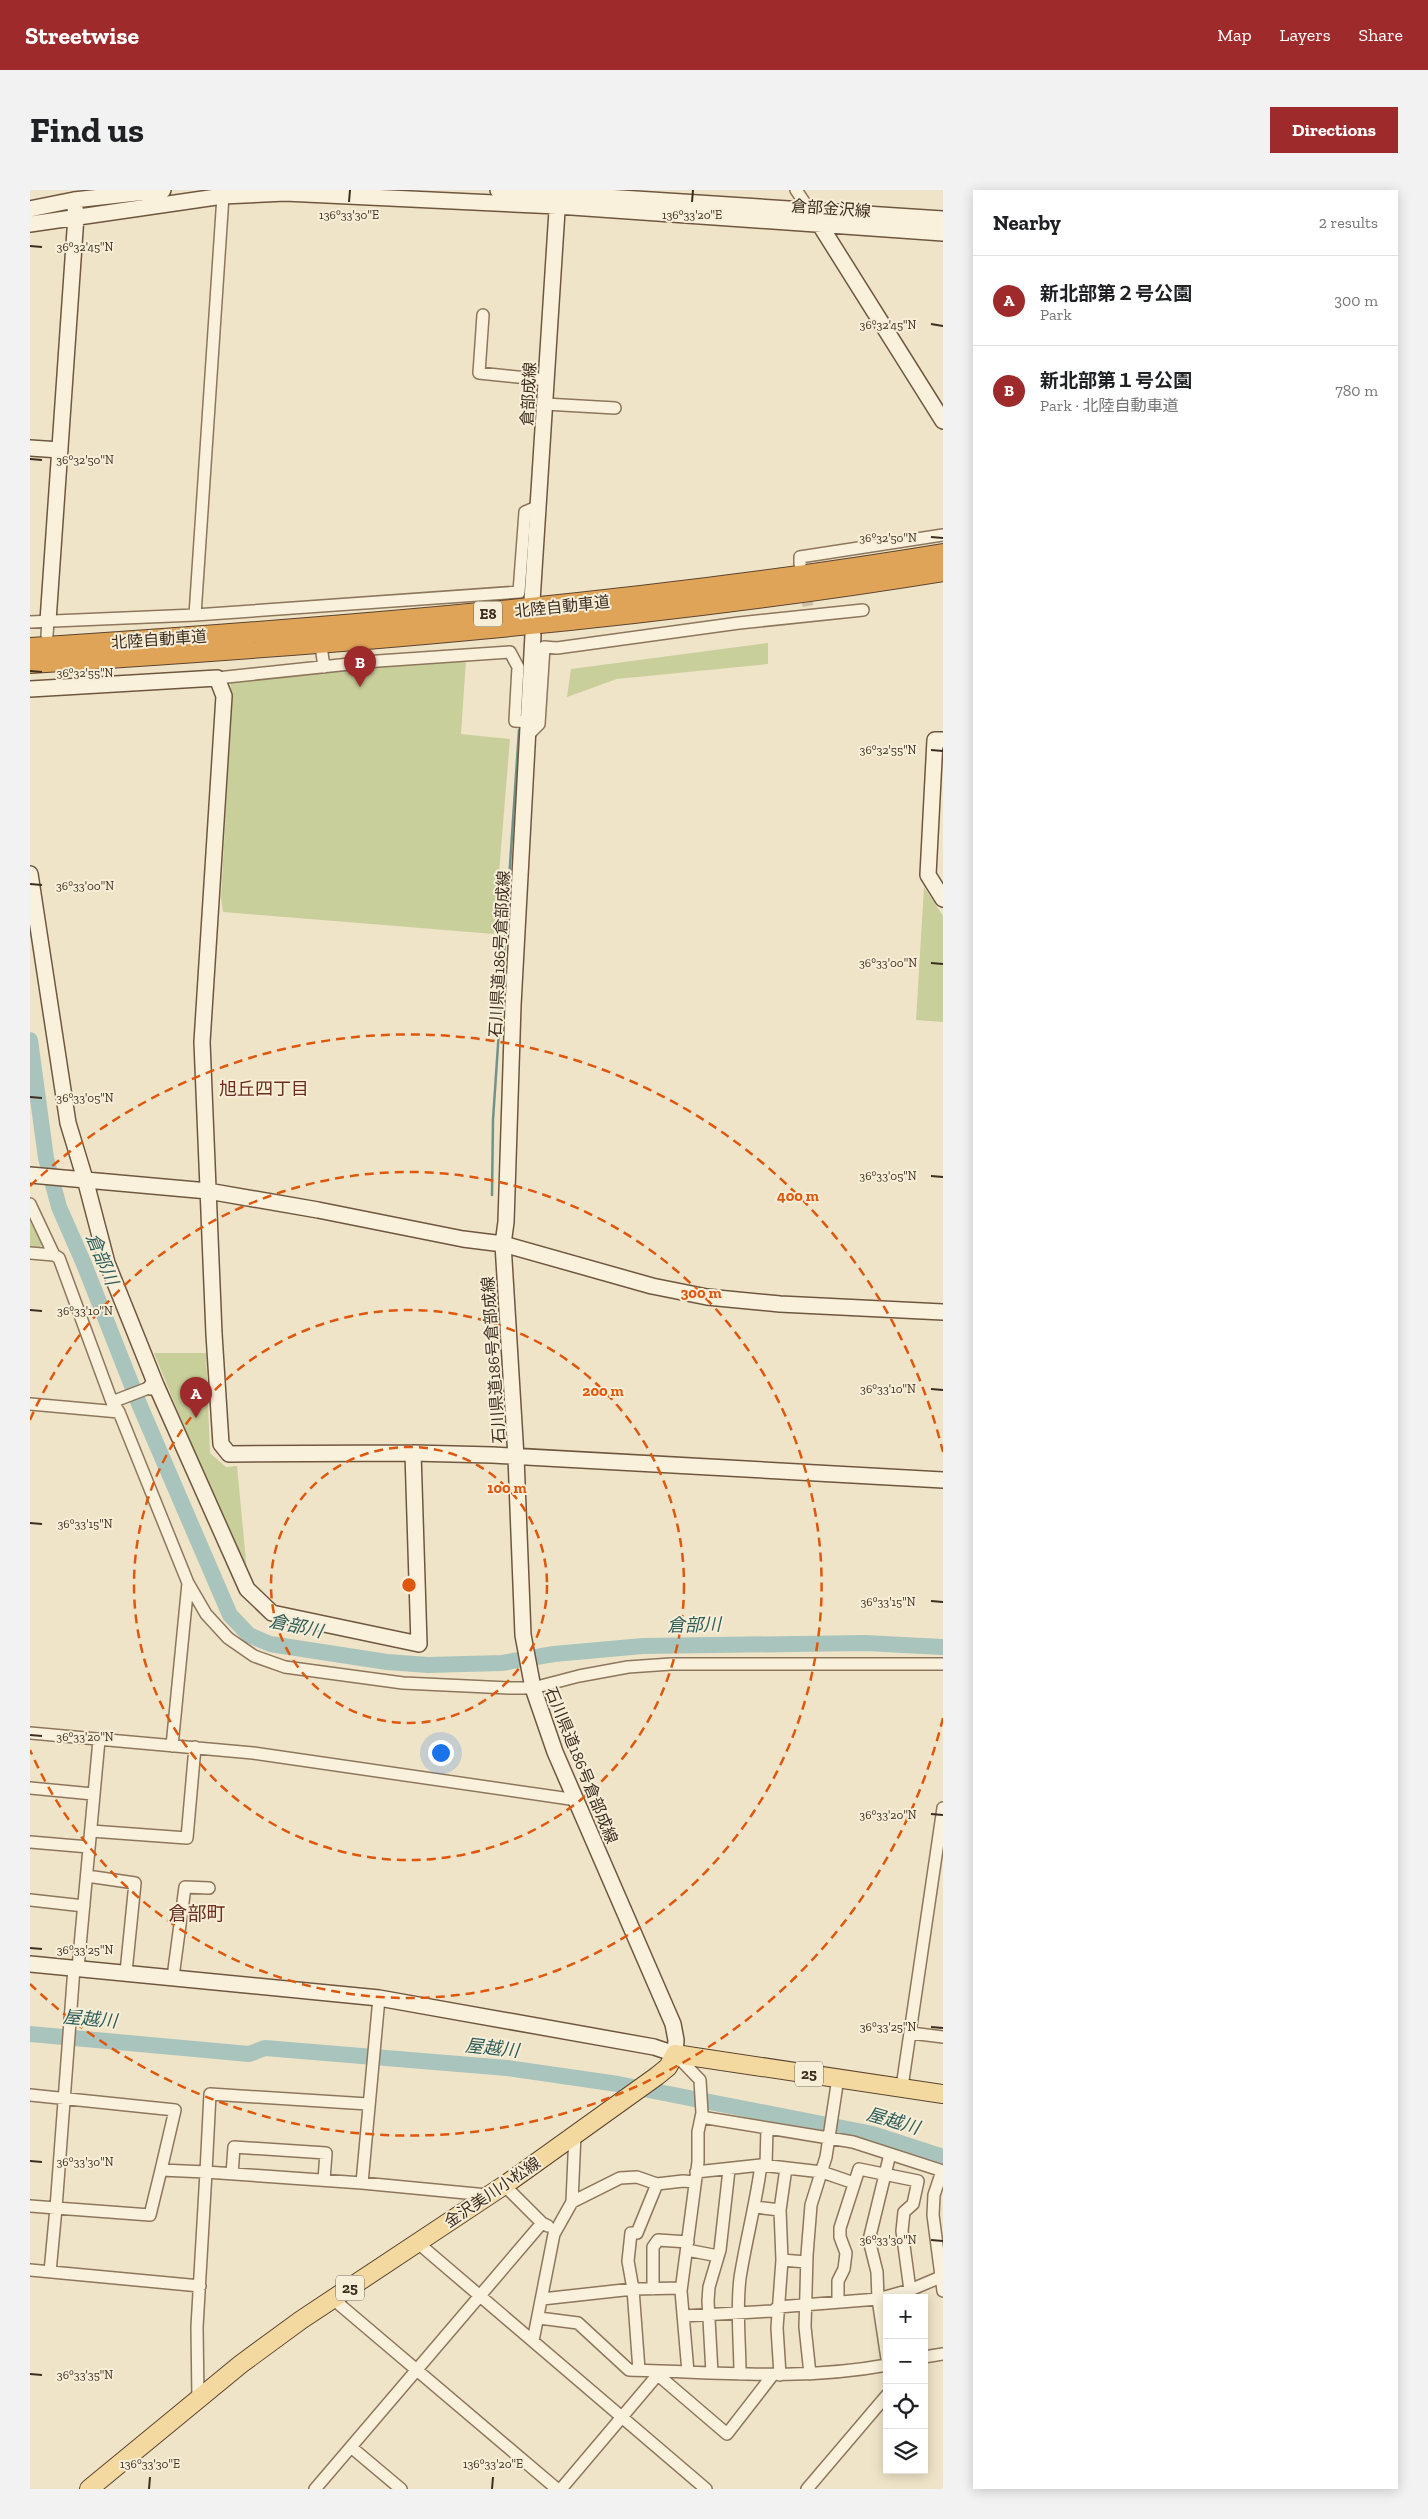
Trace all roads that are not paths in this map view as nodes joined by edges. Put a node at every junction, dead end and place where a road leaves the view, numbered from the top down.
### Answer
1 (163, 190) edge
2 (498, 190) edge
3 (796, 190) edge
4 (223, 196) junction
5 (558, 196) edge
6 (74, 200) junction
7 (632, 200) edge
8 (30, 209) edge
9 (809, 210) junction
10 (76, 216) junction
11 (943, 219) edge
12 (30, 224) edge
13 (820, 225) junction
14 (943, 233) edge
15 (483, 315) dead end
16 (547, 380) junction
17 (545, 404) junction
18 (615, 408) dead end
19 (943, 421) edge
20 (30, 448) edge
21 (60, 450) junction
22 (539, 506) junction
23 (943, 535) edge
24 (943, 554) edge
25 (800, 564) dead end
26 (943, 570) edge
27 (532, 601) dead end
28 (317, 606) junction
29 (863, 610) dead end
30 (195, 615) junction
31 (319, 619) dead end
32 (30, 622) edge
33 (47, 628) junction
34 (533, 636) dead end
35 (30, 648) edge
36 (322, 653) dead end
37 (30, 663) edge
38 (324, 667) junction
39 (217, 678) junction
40 (30, 689) edge
41 (529, 729) junction
42 (943, 740) edge
43 (30, 874) edge
44 (943, 899) edge
45 (32, 1175) edge
46 (85, 1179) junction
47 (208, 1191) junction
48 (30, 1204) edge
49 (503, 1244) junction
50 (30, 1253) edge
51 (54, 1255) junction
52 (943, 1312) edge
53 (153, 1386) junction
54 (115, 1401) junction
55 (30, 1404) edge
56 (119, 1412) junction
57 (413, 1453) junction
58 (516, 1457) junction
59 (943, 1480) edge
60 (188, 1584) junction
61 (943, 1664) edge
62 (532, 1686) junction
63 (30, 1733) edge
64 (99, 1740) junction
65 (172, 1746) junction
66 (195, 1747) junction
67 (30, 1788) edge
68 (94, 1794) junction
69 (577, 1800) junction
70 (943, 1808) edge
71 (91, 1830) junction
72 (30, 1842) edge
73 (89, 1847) junction
74 (88, 1876) junction
75 (209, 1888) dead end
76 (30, 1900) edge
77 (84, 1906) junction
78 (30, 1964) edge
79 (76, 1968) junction
80 (126, 1972) junction
81 (174, 1977) junction
82 (379, 1998) junction
83 (911, 2032) junction
84 (943, 2037) edge
85 (675, 2054) junction
86 (838, 2078) junction
87 (902, 2087) junction
88 (943, 2094) edge
89 (30, 2095) edge
90 (65, 2098) junction
91 (368, 2104) junction
92 (702, 2115) junction
93 (768, 2128) junction
94 (575, 2134) junction
95 (829, 2136) junction
96 (890, 2154) junction
97 (764, 2165) junction
98 (786, 2168) junction
99 (161, 2170) junction
100 (729, 2170) junction
101 (943, 2171) edge
102 (206, 2172) junction
103 (822, 2172) junction
104 (232, 2174) junction
105 (885, 2175) junction
106 (695, 2177) junction
107 (324, 2180) junction
108 (362, 2183) junction
109 (854, 2183) junction
110 (657, 2184) junction
111 (504, 2185) junction
112 (487, 2195) junction
113 (572, 2202) junction
114 (30, 2206) edge
115 (755, 2207) junction
116 (56, 2208) junction
117 (780, 2210) junction
118 (542, 2223) junction
119 (557, 2230) junction
120 (418, 2243) junction
121 (687, 2246) junction
122 (718, 2256) junction
123 (782, 2260) junction
124 (806, 2262) junction
125 (30, 2270) edge
126 (50, 2272) junction
127 (942, 2277) edge
128 (200, 2286) junction
129 (681, 2288) junction
130 (633, 2289) junction
131 (653, 2289) junction
132 (943, 2290) edge
133 (907, 2293) edge
134 (480, 2296) junction
135 (333, 2299) junction
136 (542, 2299) junction
137 (878, 2299) junction
138 (838, 2302) junction
139 (806, 2305) junction
140 (778, 2307) junction
141 (739, 2313) junction
142 (709, 2315) junction
143 (683, 2316) junction
144 (538, 2318) junction
145 (884, 2339) edge
146 (533, 2341) junction
147 (943, 2354) edge
148 (928, 2357) edge
149 (883, 2365) edge
150 (417, 2370) junction
151 (639, 2370) junction
152 (688, 2372) junction
153 (659, 2373) junction
154 (712, 2373) junction
155 (740, 2374) junction
156 (810, 2374) junction
157 (776, 2376) junction
158 (198, 2399) junction
159 (883, 2400) edge
160 (622, 2417) junction
161 (351, 2447) junction
162 (98, 2487) edge
163 (315, 2489) edge
164 (401, 2489) edge
165 (557, 2489) edge
166 (561, 2489) edge
167 (706, 2489) edge
168 (807, 2489) edge

1 - 6 street
2 - 5 street, 倉部金沢線
3 - 9 street
4 - 5 street, 倉部金沢線
4 - 10 street, 倉部金沢線
4 - 30 street
5 - 7 street, 倉部金沢線
5 - 16 street, 倉部成線
6 - 8 street
6 - 10 street
7 - 9 street, 倉部金沢線
7 - 13 street, 倉部金沢線
9 - 11 street, 倉部金沢線
9 - 13 street
10 - 12 street, 倉部金沢線
10 - 21 street
13 - 14 street, 倉部金沢線
13 - 19 street
15 - 16 street
16 - 17 street, 倉部成線
17 - 18 street
17 - 22 street, 倉部成線
20 - 21 street
21 - 33 street
22 - 27 street, 倉部成線
22 - 28 street
23 - 25 street
24 - 35 highway, 北陸自動車道 / E8
26 - 37 highway, 北陸自動車道 / E8
28 - 30 street
28 - 31 street
29 - 41 street
30 - 33 street
32 - 33 street
34 - 41 street, 石川県道186号倉部成線
36 - 38 street
38 - 39 street
38 - 41 street
39 - 40 street
39 - 47 street
41 - 49 street, 石川県道186号倉部成線
42 - 44 street
43 - 46 street
45 - 46 street
46 - 47 street
46 - 53 street
47 - 49 street
47 - 57 street
48 - 51 street
49 - 52 street
49 - 58 street, 石川県道186号倉部成線
50 - 51 street
51 - 54 street
53 - 54 street
53 - 57 street
54 - 56 street
55 - 56 street
56 - 60 street
57 - 58 street
58 - 59 street
58 - 62 street, 石川県道186号倉部成線
60 - 62 street
60 - 65 street
61 - 62 street
62 - 69 street, 石川県道186号倉部成線
63 - 64 street
64 - 65 street
64 - 68 street
65 - 66 street
66 - 69 street
66 - 71 street
67 - 68 street
68 - 71 street
69 - 85 street, 石川県道186号倉部成線
70 - 83 street
71 - 73 street
72 - 73 street
73 - 74 street
74 - 77 street
74 - 80 street
75 - 81 street
76 - 77 street
77 - 79 street
78 - 79 street
79 - 80 street
79 - 90 street
80 - 81 street
81 - 82 street
82 - 85 street
82 - 91 street
83 - 84 street
83 - 87 street
85 - 86 main road, 25
85 - 92 street
85 - 94 main road, 金沢美川小松線 / 25
86 - 87 main road, 25
86 - 95 street
87 - 88 main road, 25
89 - 90 street
90 - 99 street
90 - 116 street
91 - 102 street
91 - 108 street
92 - 93 street
92 - 106 street
93 - 95 street
93 - 97 street
94 - 111 main road, 金沢美川小松線 / 25
94 - 113 street
95 - 96 street
95 - 103 street
96 - 101 street
96 - 105 street
97 - 98 street
97 - 100 street
97 - 115 street
98 - 103 street
98 - 117 street
99 - 102 street
99 - 116 street
100 - 106 street
100 - 122 street
101 - 127 street
102 - 104 street
102 - 128 street
103 - 109 street
103 - 124 street
104 - 107 street
104 - 107 street
105 - 109 street
105 - 133 street
105 - 137 street
106 - 110 street
106 - 121 street
107 - 108 street
108 - 112 street
109 - 138 street
110 - 113 street
110 - 130 street
111 - 112 main road, 金沢美川小松線 / 25
111 - 118 street
112 - 120 main road, 金沢美川小松線 / 25
113 - 119 street
114 - 116 street
115 - 117 street
115 - 141 street
116 - 126 street
117 - 123 street
118 - 119 street
118 - 134 street
119 - 136 street
120 - 134 street
120 - 135 main road, 金沢美川小松線 / 25
121 - 122 street
121 - 129 street
121 - 131 street
122 - 142 street
123 - 124 street
123 - 140 street
124 - 139 street
125 - 126 street
126 - 128 street
127 - 132 street
127 - 133 street
128 - 158 street
129 - 131 street
129 - 143 street
130 - 131 street
130 - 136 street
130 - 151 street
133 - 137 street
134 - 146 street
134 - 150 street
135 - 150 street
135 - 158 main road, 金沢美川小松線 / 25
136 - 144 street
137 - 138 street
137 - 145 street
138 - 139 street
139 - 140 street
139 - 156 street
140 - 141 street
140 - 157 street
141 - 142 street
141 - 155 street
142 - 143 street
142 - 154 street
143 - 152 street
144 - 146 street
144 - 151 street
146 - 160 street
147 - 148 street
149 - 156 street
150 - 161 street
150 - 165 street
151 - 153 street
152 - 153 street
152 - 154 street
153 - 157 street
153 - 160 street
154 - 155 street
155 - 157 street
156 - 157 street
158 - 162 main road, 金沢美川小松線 / 25
159 - 168 street
160 - 166 street
160 - 167 street
161 - 163 street
161 - 164 street

